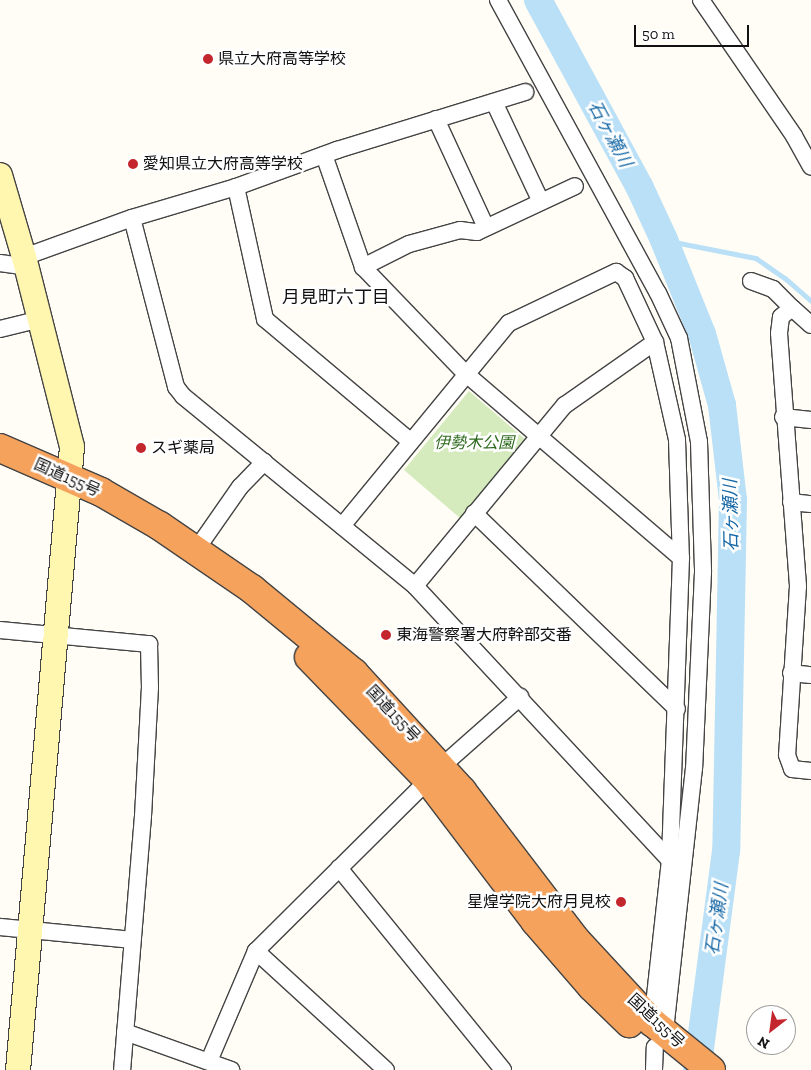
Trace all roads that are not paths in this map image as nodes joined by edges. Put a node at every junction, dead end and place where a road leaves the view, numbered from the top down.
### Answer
1 (498, 0) edge
2 (701, 0) edge
3 (525, 92) dead end
4 (494, 102) junction
5 (436, 119) junction
6 (324, 155) junction
7 (811, 167) edge
8 (0, 175) edge
9 (575, 186) dead end
10 (236, 188) junction
11 (541, 202) junction
12 (132, 218) junction
13 (486, 227) junction
14 (26, 262) junction
15 (0, 263) edge
16 (363, 267) junction
17 (751, 281) dead end
18 (792, 308) junction
19 (41, 319) junction
20 (811, 325) edge
21 (0, 329) edge
22 (655, 342) junction
23 (465, 373) junction
24 (783, 417) junction
25 (811, 420) edge
26 (537, 436) junction
27 (410, 441) junction
28 (0, 448) edge
29 (0, 462) edge
30 (264, 462) junction
31 (70, 486) junction
32 (791, 502) junction
33 (811, 504) edge
34 (474, 513) junction
35 (342, 526) junction
36 (196, 550) junction
37 (681, 558) junction
38 (415, 586) junction
39 (804, 587) edge
40 (0, 630) edge
41 (56, 634) junction
42 (791, 673) junction
43 (811, 675) edge
44 (520, 697) junction
45 (677, 708) junction
46 (811, 771) edge
47 (435, 773) junction
48 (670, 860) junction
49 (340, 868) junction
50 (0, 927) edge
51 (32, 930) junction
52 (132, 940) junction
53 (256, 951) junction
54 (125, 1032) junction
55 (665, 1049) edge
56 (209, 1061) junction
57 (18, 1070) edge
58 (122, 1070) edge
59 (231, 1070) edge
60 (386, 1070) edge
61 (504, 1070) edge
62 (711, 1070) edge

1 - 55 street
2 - 7 street
3 - 4 street
4 - 5 street
4 - 11 street
5 - 6 street
5 - 13 street
6 - 10 street
6 - 16 street
8 - 14 street
9 - 11 street
10 - 12 street
10 - 27 street
11 - 13 street
12 - 14 street
12 - 30 street
13 - 16 street
14 - 15 street
14 - 19 street
16 - 23 street
17 - 18 street
18 - 20 street
18 - 24 street
19 - 21 street
19 - 31 street
22 - 23 street
22 - 26 street
22 - 37 street
23 - 26 street
23 - 27 street
24 - 25 street
24 - 32 street
26 - 34 street
26 - 37 street
27 - 35 street
28 - 31 highway, 国道155号
29 - 31 highway, 国道155号
30 - 35 street
30 - 36 street
31 - 36 highway, 国道155号
31 - 41 street
31 - 47 highway, 国道155号
32 - 33 street
32 - 39 street
34 - 38 street
34 - 45 street
35 - 38 street
36 - 47 highway, 国道155号
37 - 45 street
38 - 44 street
39 - 42 street
40 - 41 street
41 - 51 street
41 - 52 street
42 - 43 street
42 - 46 street
44 - 47 street
44 - 48 street
45 - 48 street
47 - 49 street
47 - 55 highway, 国道155号
48 - 55 street
49 - 53 street
49 - 61 street
50 - 51 street
51 - 52 street
51 - 57 street
52 - 54 street
53 - 56 street
53 - 60 street
54 - 56 street
54 - 58 street
55 - 62 highway, 国道155号
56 - 59 street

